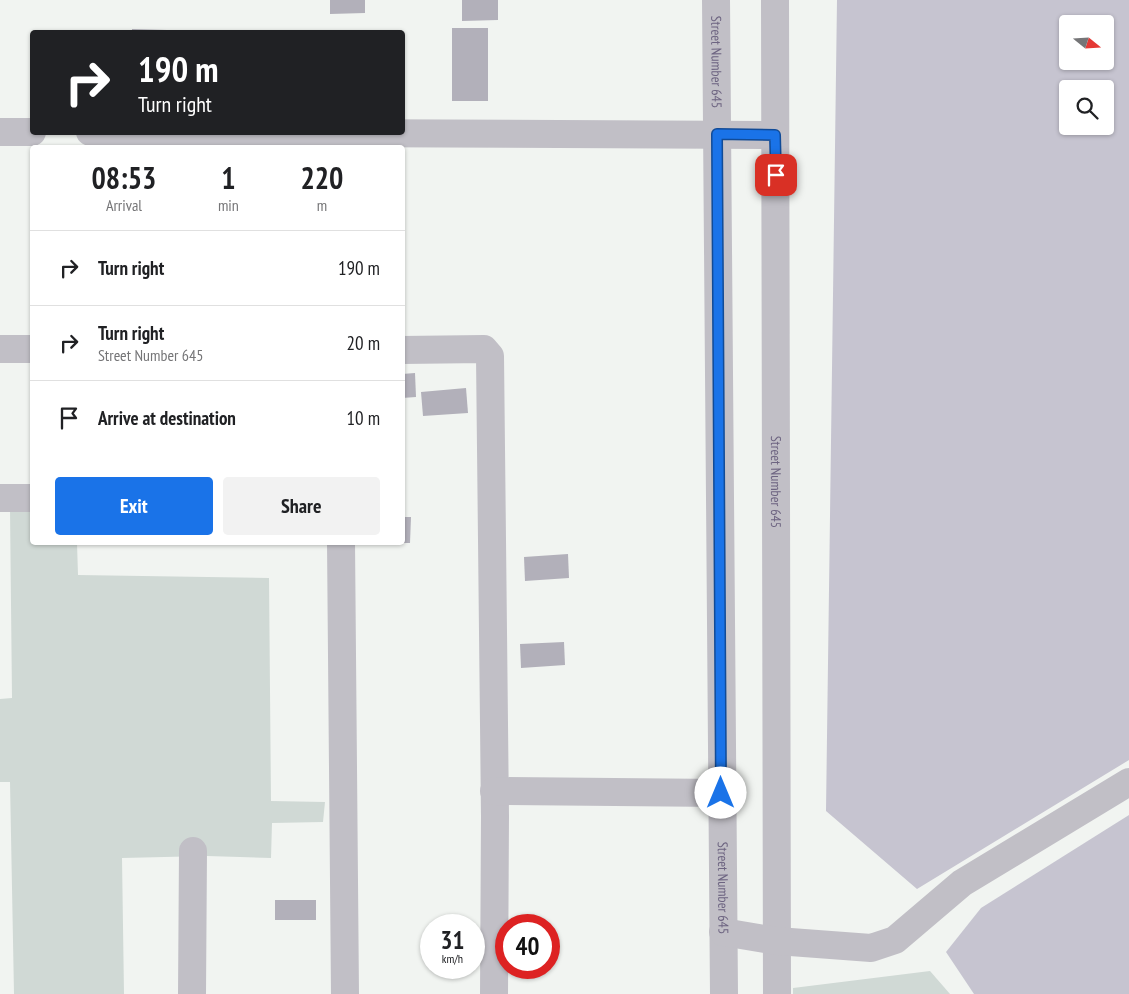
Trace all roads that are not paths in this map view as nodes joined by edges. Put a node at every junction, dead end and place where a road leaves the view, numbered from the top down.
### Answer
1 (716, 0) edge
2 (775, 0) edge
3 (0, 132) edge
4 (30, 132) edge
5 (717, 134) junction
6 (141, 135) edge
7 (775, 135) junction
8 (242, 141) edge
9 (0, 349) edge
10 (30, 349) edge
11 (405, 350) edge
12 (0, 498) edge
13 (30, 498) edge
14 (341, 545) edge
15 (1129, 782) edge
16 (494, 791) junction
17 (721, 793) junction
18 (193, 852) dead end
19 (723, 932) junction
20 (777, 941) junction
21 (192, 994) edge
22 (345, 994) edge
23 (494, 994) edge
24 (724, 994) edge
25 (777, 994) edge

1 - 5 street, Street Number 645
2 - 7 street, Street Number 645
3 - 4 street
5 - 7 street
5 - 8 street
5 - 17 street, Street Number 645
6 - 8 street
7 - 20 street, Street Number 645
9 - 10 street
11 - 16 street
12 - 13 street
14 - 22 street
15 - 20 street
16 - 17 street
16 - 23 street
17 - 19 street, Street Number 645
18 - 21 street
19 - 20 street
19 - 24 street, Street Number 645
20 - 25 street, Street Number 645

